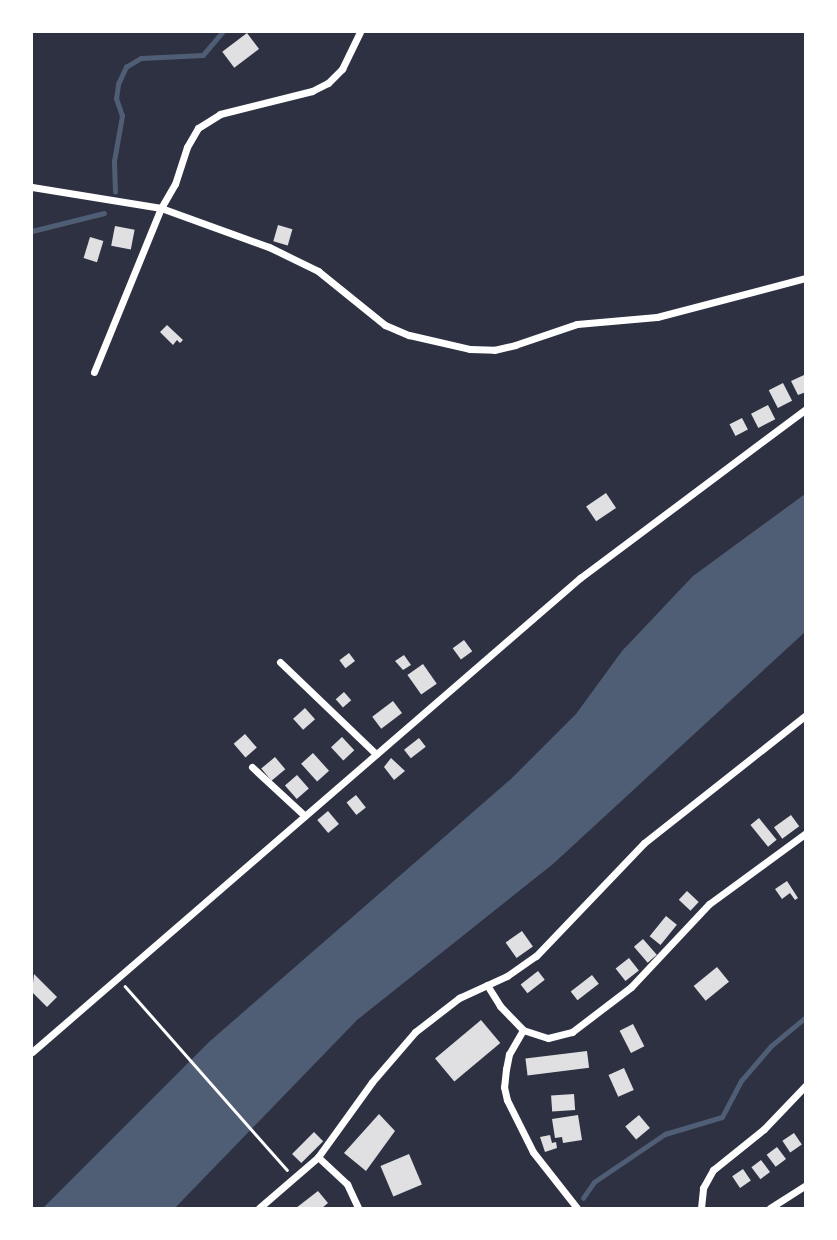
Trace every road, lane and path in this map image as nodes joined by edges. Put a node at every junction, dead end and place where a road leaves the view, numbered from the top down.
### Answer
1 (360, 32) edge
2 (32, 187) edge
3 (161, 208) junction
4 (806, 278) edge
5 (94, 372) dead end
6 (806, 409) edge
7 (280, 662) dead end
8 (806, 715) edge
9 (376, 754) junction
10 (253, 767) dead end
11 (305, 816) junction
12 (806, 833) edge
13 (117, 977) junction
14 (487, 985) junction
15 (523, 1030) junction
16 (32, 1052) edge
17 (806, 1085) edge
18 (318, 1157) junction
19 (294, 1178) junction
20 (806, 1185) edge
21 (258, 1209) edge
22 (358, 1209) edge
23 (577, 1209) edge
24 (701, 1209) edge
25 (771, 1209) edge

1 - 3 street
2 - 3 street
3 - 4 street
3 - 5 street
6 - 9 street
7 - 9 street
8 - 14 street
9 - 11 street
10 - 11 street
11 - 13 street
12 - 15 street
13 - 16 street
13 - 19 path
14 - 15 street
14 - 18 street
15 - 23 street
17 - 24 street
18 - 19 street
18 - 22 street
19 - 21 street
20 - 25 street

